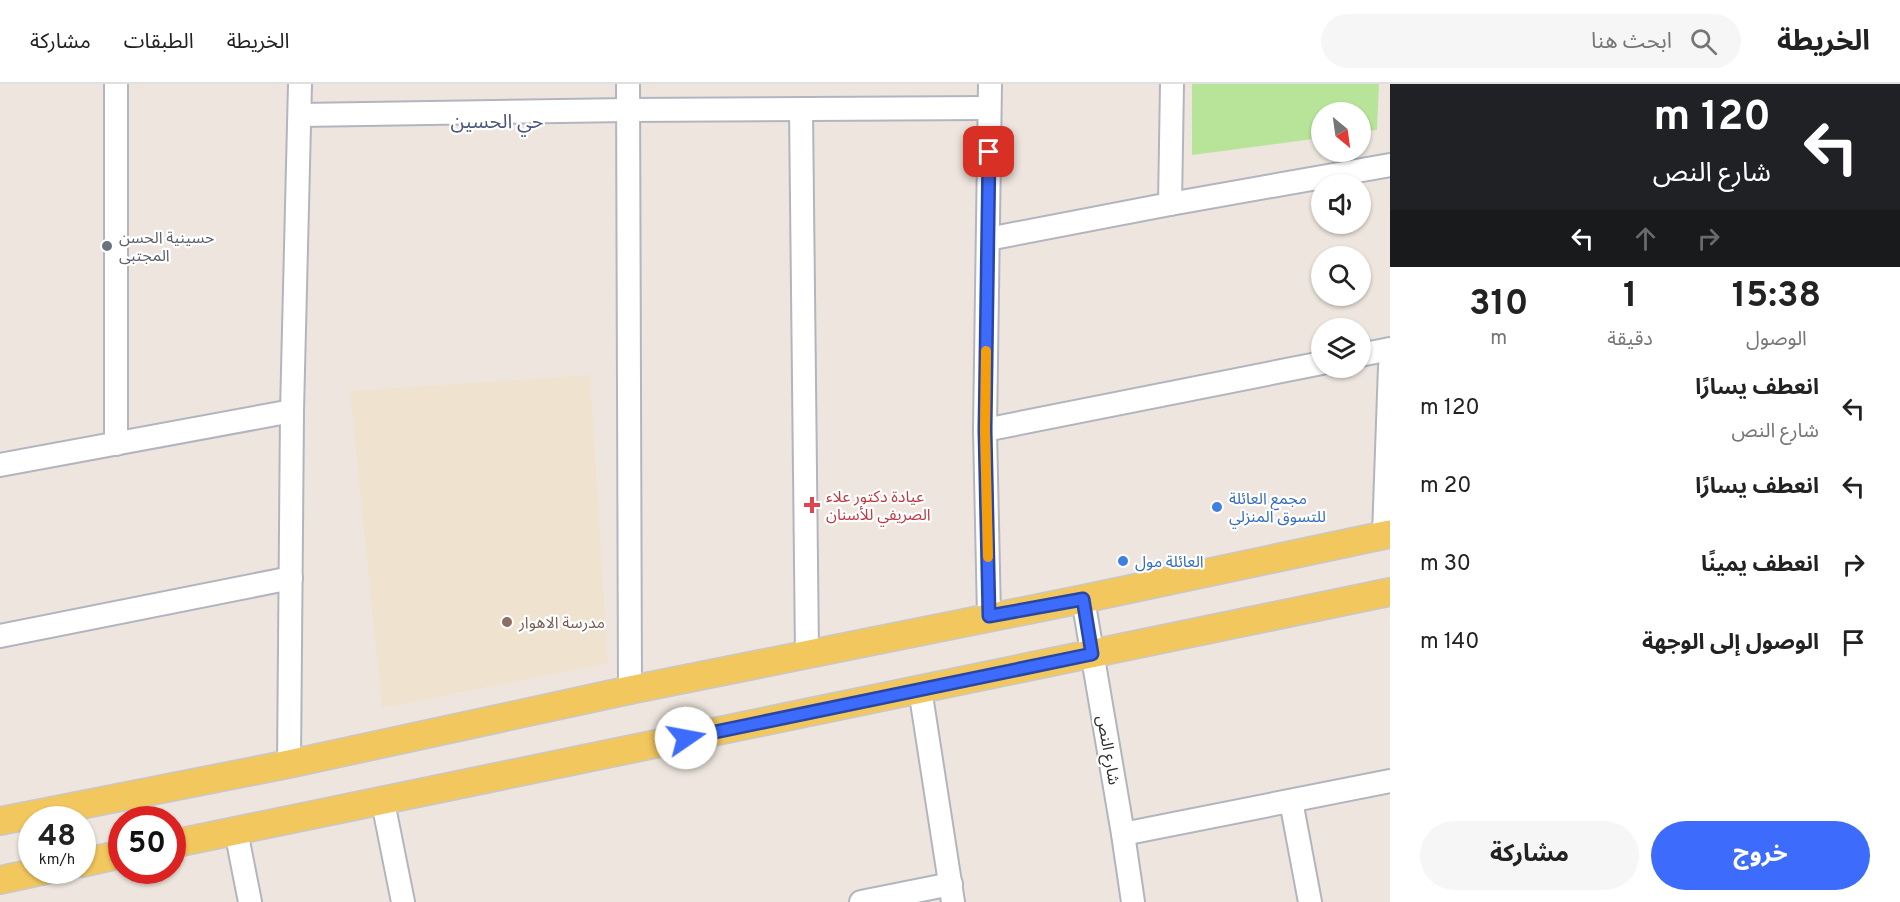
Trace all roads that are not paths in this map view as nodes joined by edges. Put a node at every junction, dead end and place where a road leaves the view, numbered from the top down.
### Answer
1 (116, 84) edge
2 (300, 84) edge
3 (628, 84) edge
4 (990, 84) edge
5 (1172, 84) edge
6 (989, 108) junction
7 (628, 110) junction
8 (801, 110) junction
9 (300, 115) junction
10 (1390, 165) edge
11 (1170, 204) junction
12 (988, 239) junction
13 (1390, 349) edge
14 (1371, 353) edge
15 (1311, 365) edge
16 (1390, 366) edge
17 (292, 411) junction
18 (985, 430) junction
19 (116, 444) junction
20 (0, 465) edge
21 (1387, 535) edge
22 (291, 578) junction
23 (1390, 592) edge
24 (1083, 599) junction
25 (989, 616) junction
26 (0, 636) edge
27 (807, 653) junction
28 (1092, 654) junction
29 (920, 688) junction
30 (630, 690) junction
31 (289, 764) junction
32 (1390, 781) edge
33 (383, 801) junction
34 (1291, 801) junction
35 (0, 821) edge
36 (236, 831) junction
37 (1123, 834) junction
38 (186, 841) edge
39 (18, 876) edge
40 (0, 880) edge
41 (952, 893) edge
42 (250, 902) edge
43 (403, 902) edge
44 (861, 902) edge
45 (1132, 902) edge
46 (1310, 902) edge

1 - 19 street
2 - 9 street
3 - 7 street
4 - 6 street
5 - 11 street
6 - 8 street
6 - 12 street
7 - 8 street
7 - 9 street
7 - 30 street
8 - 27 street
9 - 17 street
10 - 11 street
11 - 12 street
12 - 18 street
13 - 14 street
15 - 18 street
16 - 21 street
17 - 19 street
17 - 22 street
18 - 25 street
19 - 20 street
21 - 24 main road
22 - 26 street
22 - 31 street
23 - 28 main road
24 - 25 main road
24 - 28 street, شارع النص
25 - 27 main road
27 - 30 main road
28 - 29 main road
28 - 37 street, شارع النص
29 - 33 main road
29 - 41 street
30 - 31 main road
31 - 35 main road
32 - 34 street
33 - 36 main road
33 - 43 street
34 - 37 street
34 - 46 street
36 - 38 main road
36 - 42 street
37 - 45 street, شارع النص
39 - 40 main road
41 - 44 street

